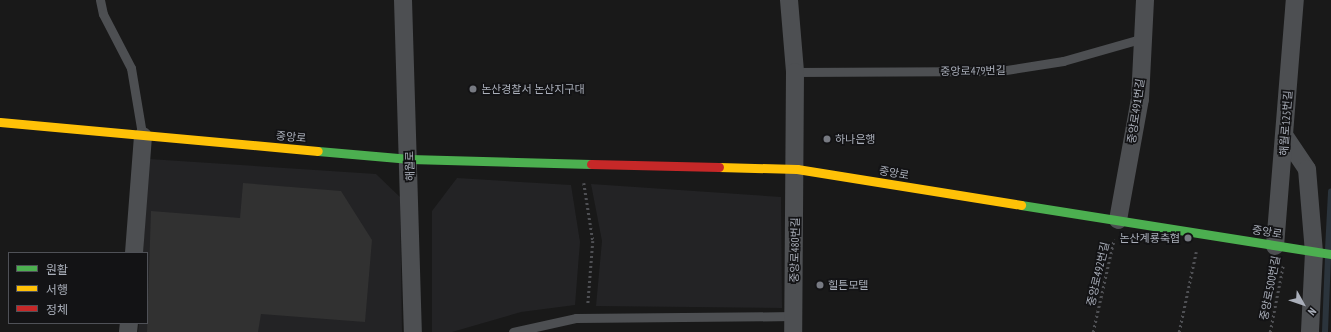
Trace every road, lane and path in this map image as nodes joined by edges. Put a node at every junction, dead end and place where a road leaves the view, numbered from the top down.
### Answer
1 (100, 0) edge
2 (403, 0) edge
3 (789, 0) edge
4 (1145, 0) edge
5 (1295, 0) edge
6 (1146, 37) junction
7 (796, 72) junction
8 (0, 122) edge
9 (143, 136) junction
10 (1286, 138) junction
11 (410, 159) junction
12 (581, 164) junction
13 (797, 169) junction
14 (1118, 220) junction
15 (1200, 234) junction
16 (1281, 246) junction
17 (134, 252) edge
18 (1323, 253) edge
19 (587, 317) junction
20 (793, 324) edge
21 (413, 332) edge
22 (513, 332) edge
23 (1093, 332) edge
24 (1179, 332) edge
25 (1270, 332) edge
26 (1310, 332) edge

1 - 9 lane
2 - 11 street, 해월로
3 - 7 street
4 - 6 street, 중앙로491번길
5 - 10 street, 해월로125번길
6 - 7 lane, 중앙로479번길
6 - 14 street, 중앙로491번길
7 - 13 street
8 - 9 main road, 중앙로
9 - 11 main road, 중앙로
9 - 17 street
10 - 16 street, 해월로125번길
10 - 18 street
11 - 12 main road, 중앙로
11 - 21 street, 해월로
12 - 13 main road, 중앙로
12 - 19 path
13 - 14 main road, 중앙로
13 - 20 street, 중앙로480번길
14 - 15 main road, 중앙로
14 - 23 path, 중앙로492번길
15 - 16 main road, 중앙로
15 - 24 path
16 - 18 main road, 중앙로
16 - 25 path, 중앙로500번길
18 - 26 street
19 - 20 lane
19 - 22 lane

